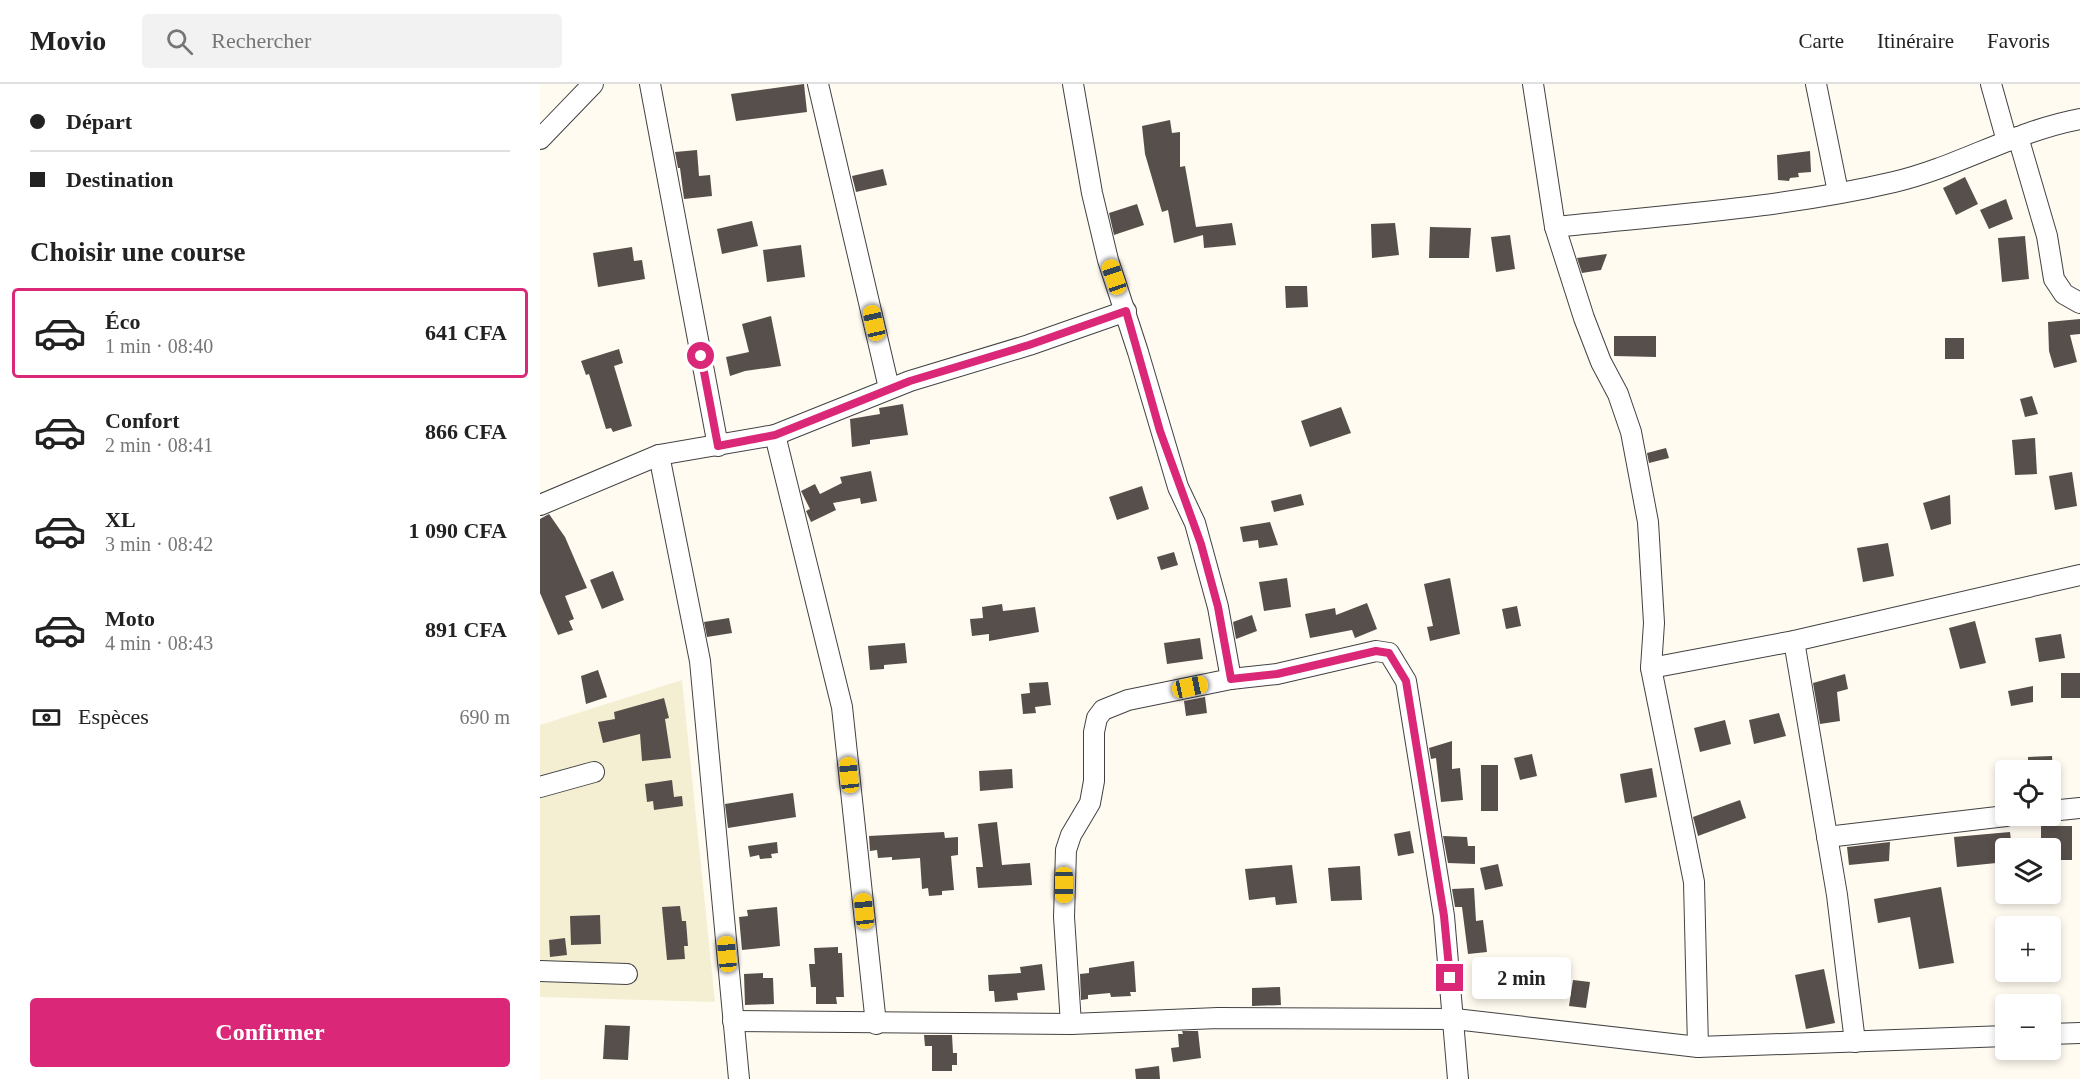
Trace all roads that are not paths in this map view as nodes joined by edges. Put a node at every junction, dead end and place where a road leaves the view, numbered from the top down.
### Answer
1 (593, 84) edge
2 (650, 84) edge
3 (818, 84) edge
4 (1073, 84) edge
5 (1533, 84) edge
6 (1816, 84) edge
7 (1991, 84) edge
8 (2080, 119) edge
9 (540, 139) edge
10 (2012, 139) junction
11 (1838, 192) junction
12 (1555, 227) junction
13 (2080, 303) edge
14 (1126, 311) junction
15 (889, 388) junction
16 (775, 435) junction
17 (718, 446) junction
18 (659, 455) junction
19 (540, 505) edge
20 (2080, 575) edge
21 (1794, 641) junction
22 (1651, 668) junction
23 (1231, 679) junction
24 (594, 772) dead end
25 (540, 787) edge
26 (2080, 808) edge
27 (2061, 810) edge
28 (1995, 817) edge
29 (1827, 837) junction
30 (540, 971) edge
31 (627, 974) dead end
32 (1455, 1019) junction
33 (733, 1021) junction
34 (876, 1024) junction
35 (1071, 1024) junction
36 (2080, 1033) edge
37 (2061, 1034) edge
38 (1995, 1036) edge
39 (1855, 1042) junction
40 (1698, 1047) junction
41 (740, 1079) edge
42 (1458, 1079) edge

1 - 9 street
2 - 17 street
3 - 15 street
4 - 14 street
5 - 12 street
6 - 11 street
7 - 10 street
8 - 10 street
10 - 11 street
10 - 13 street
11 - 12 street
12 - 22 street
14 - 15 street
14 - 23 street
15 - 16 street
16 - 17 street
16 - 34 street
17 - 18 street
18 - 19 street
18 - 33 street
20 - 21 street
21 - 22 street
21 - 29 street
22 - 40 street
23 - 32 street
23 - 35 street
24 - 25 street
26 - 27 street
28 - 29 street
29 - 39 street
30 - 31 street
32 - 35 street
32 - 40 street
32 - 42 street
33 - 34 street
33 - 41 street
34 - 35 street
36 - 37 street
38 - 39 street
39 - 40 street

